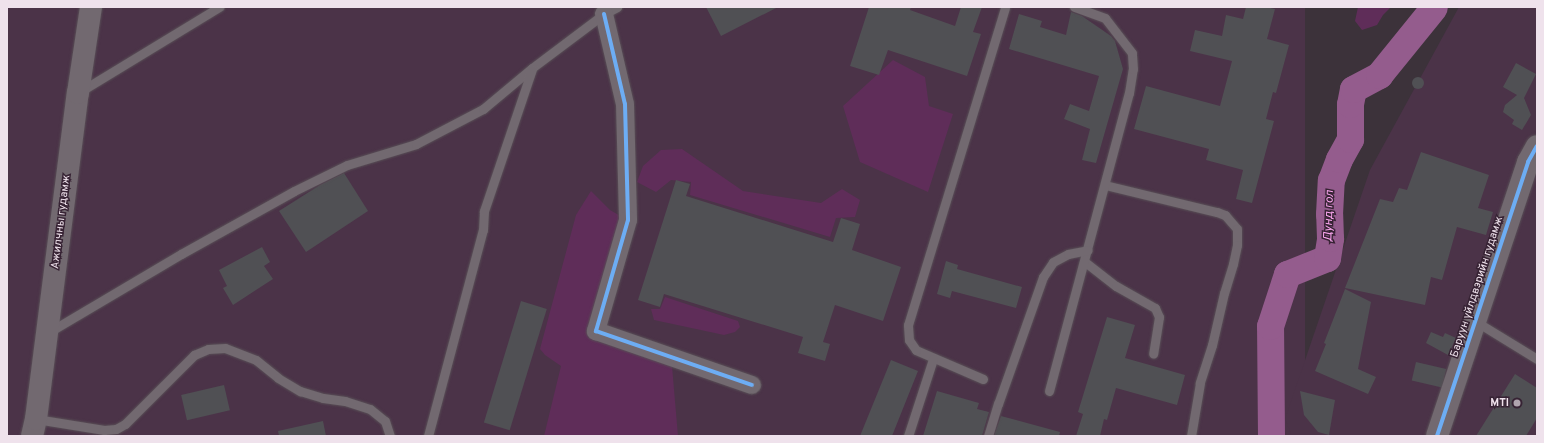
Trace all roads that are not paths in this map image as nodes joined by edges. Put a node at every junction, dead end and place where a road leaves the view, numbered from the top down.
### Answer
1 (91, 7) edge
2 (219, 7) edge
3 (1005, 7) edge
4 (1074, 7) edge
5 (610, 10) edge
6 (532, 68) junction
7 (78, 92) junction
8 (1537, 146) edge
9 (1105, 185) junction
10 (1088, 250) junction
11 (1085, 262) junction
12 (1475, 321) junction
13 (47, 333) junction
14 (1152, 354) dead end
15 (933, 358) junction
16 (1537, 359) edge
17 (983, 379) dead end
18 (752, 385) dead end
19 (1049, 391) dead end
20 (34, 428) edge
21 (103, 433) edge
22 (390, 436) edge
23 (428, 436) edge
24 (908, 436) edge
25 (988, 436) edge
26 (1191, 436) edge
27 (1437, 436) edge

1 - 7 main road, Ажилчны гудамж
2 - 7 lane
3 - 15 lane
4 - 9 lane
5 - 6 lane
5 - 18 street
6 - 13 lane
6 - 23 lane
7 - 13 main road, Ажилчны гудамж
8 - 12 main road, Баруун үйлдвэрийн гудамж
9 - 10 lane
9 - 26 lane
10 - 11 lane
10 - 25 lane
11 - 14 lane
11 - 19 lane
12 - 16 lane
12 - 27 main road, Баруун үйлдвэрийн гудамж
13 - 20 main road, Ажилчны гудамж
15 - 17 lane
15 - 24 lane
20 - 21 lane
21 - 22 lane

